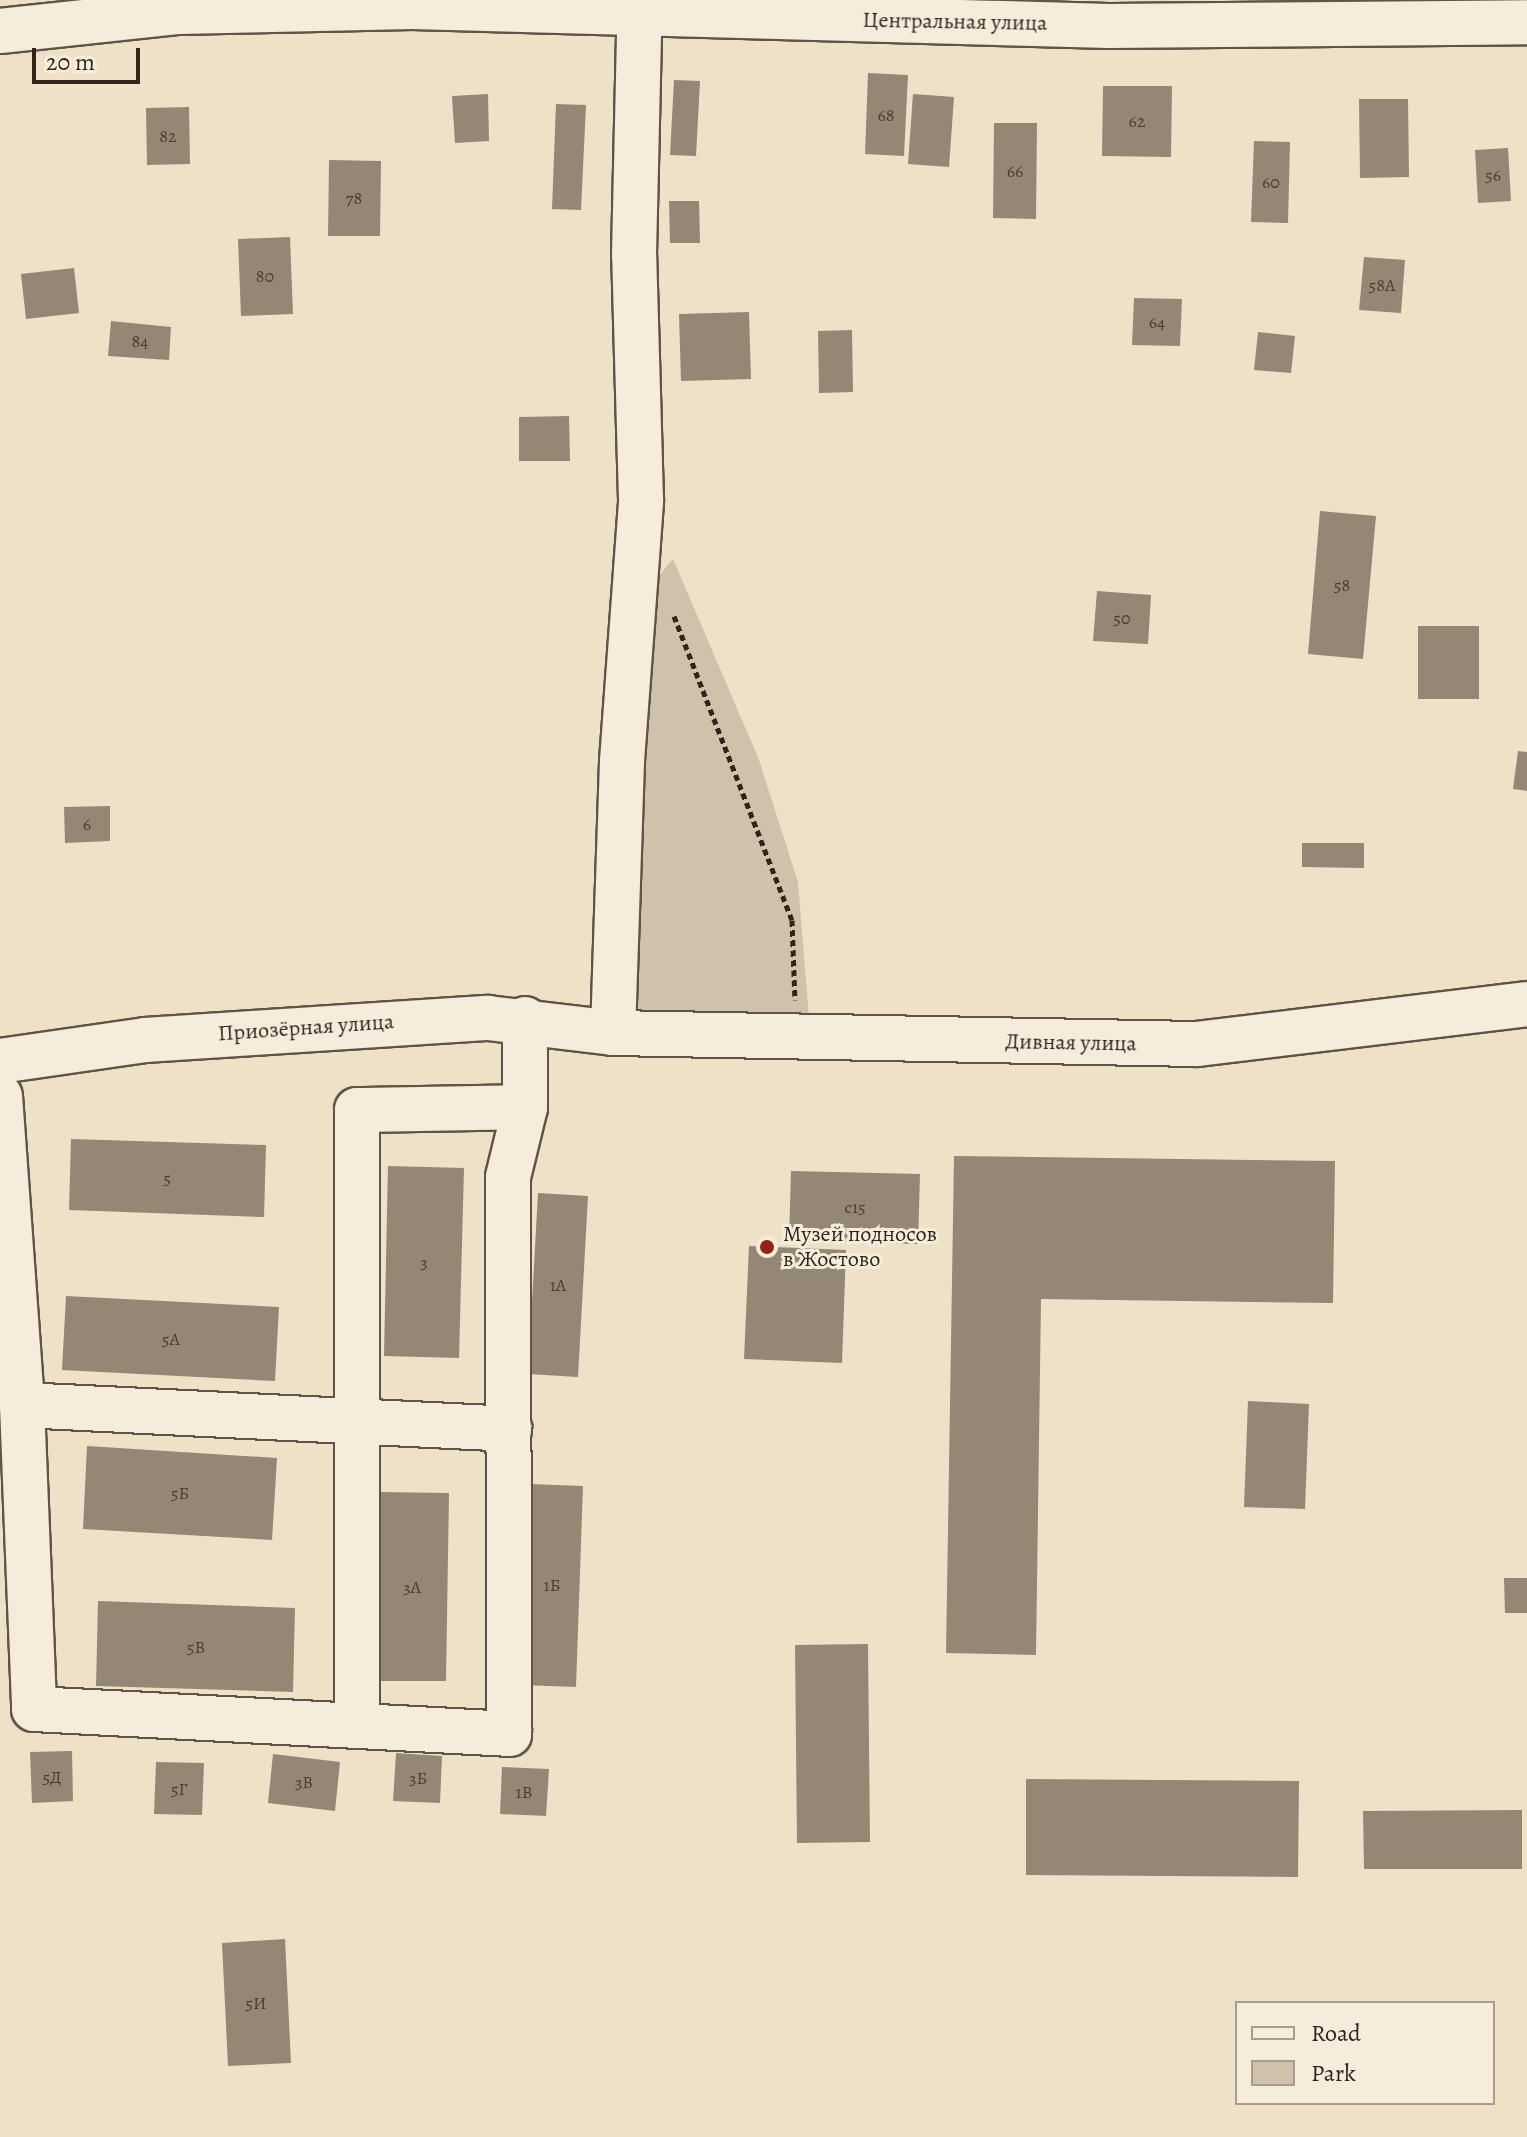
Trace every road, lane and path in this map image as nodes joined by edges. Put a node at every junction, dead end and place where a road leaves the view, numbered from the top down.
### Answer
1 (412, 4) edge
2 (641, 7) edge
3 (1527, 22) edge
4 (0, 31) edge
5 (670, 606) dead end
6 (1527, 1004) edge
7 (525, 1019) junction
8 (613, 1033) junction
9 (796, 1037) junction
10 (0, 1061) edge
11 (0, 1096) edge
12 (525, 1107) junction
13 (22, 1405) junction
14 (357, 1423) junction
15 (509, 1429) junction
16 (357, 1726) junction

1 - 2 street, Центральная улица
1 - 4 street, Центральная улица
2 - 3 street, Центральная улица
2 - 8 street
5 - 9 path
6 - 9 street, Дивная улица
7 - 8 street, Приозёрная улица
7 - 10 street, Приозёрная улица
7 - 12 street
8 - 9 street, Дивная улица
11 - 13 street
12 - 14 street
12 - 15 street
13 - 14 street
13 - 16 street
14 - 15 street
14 - 16 street
15 - 16 street

